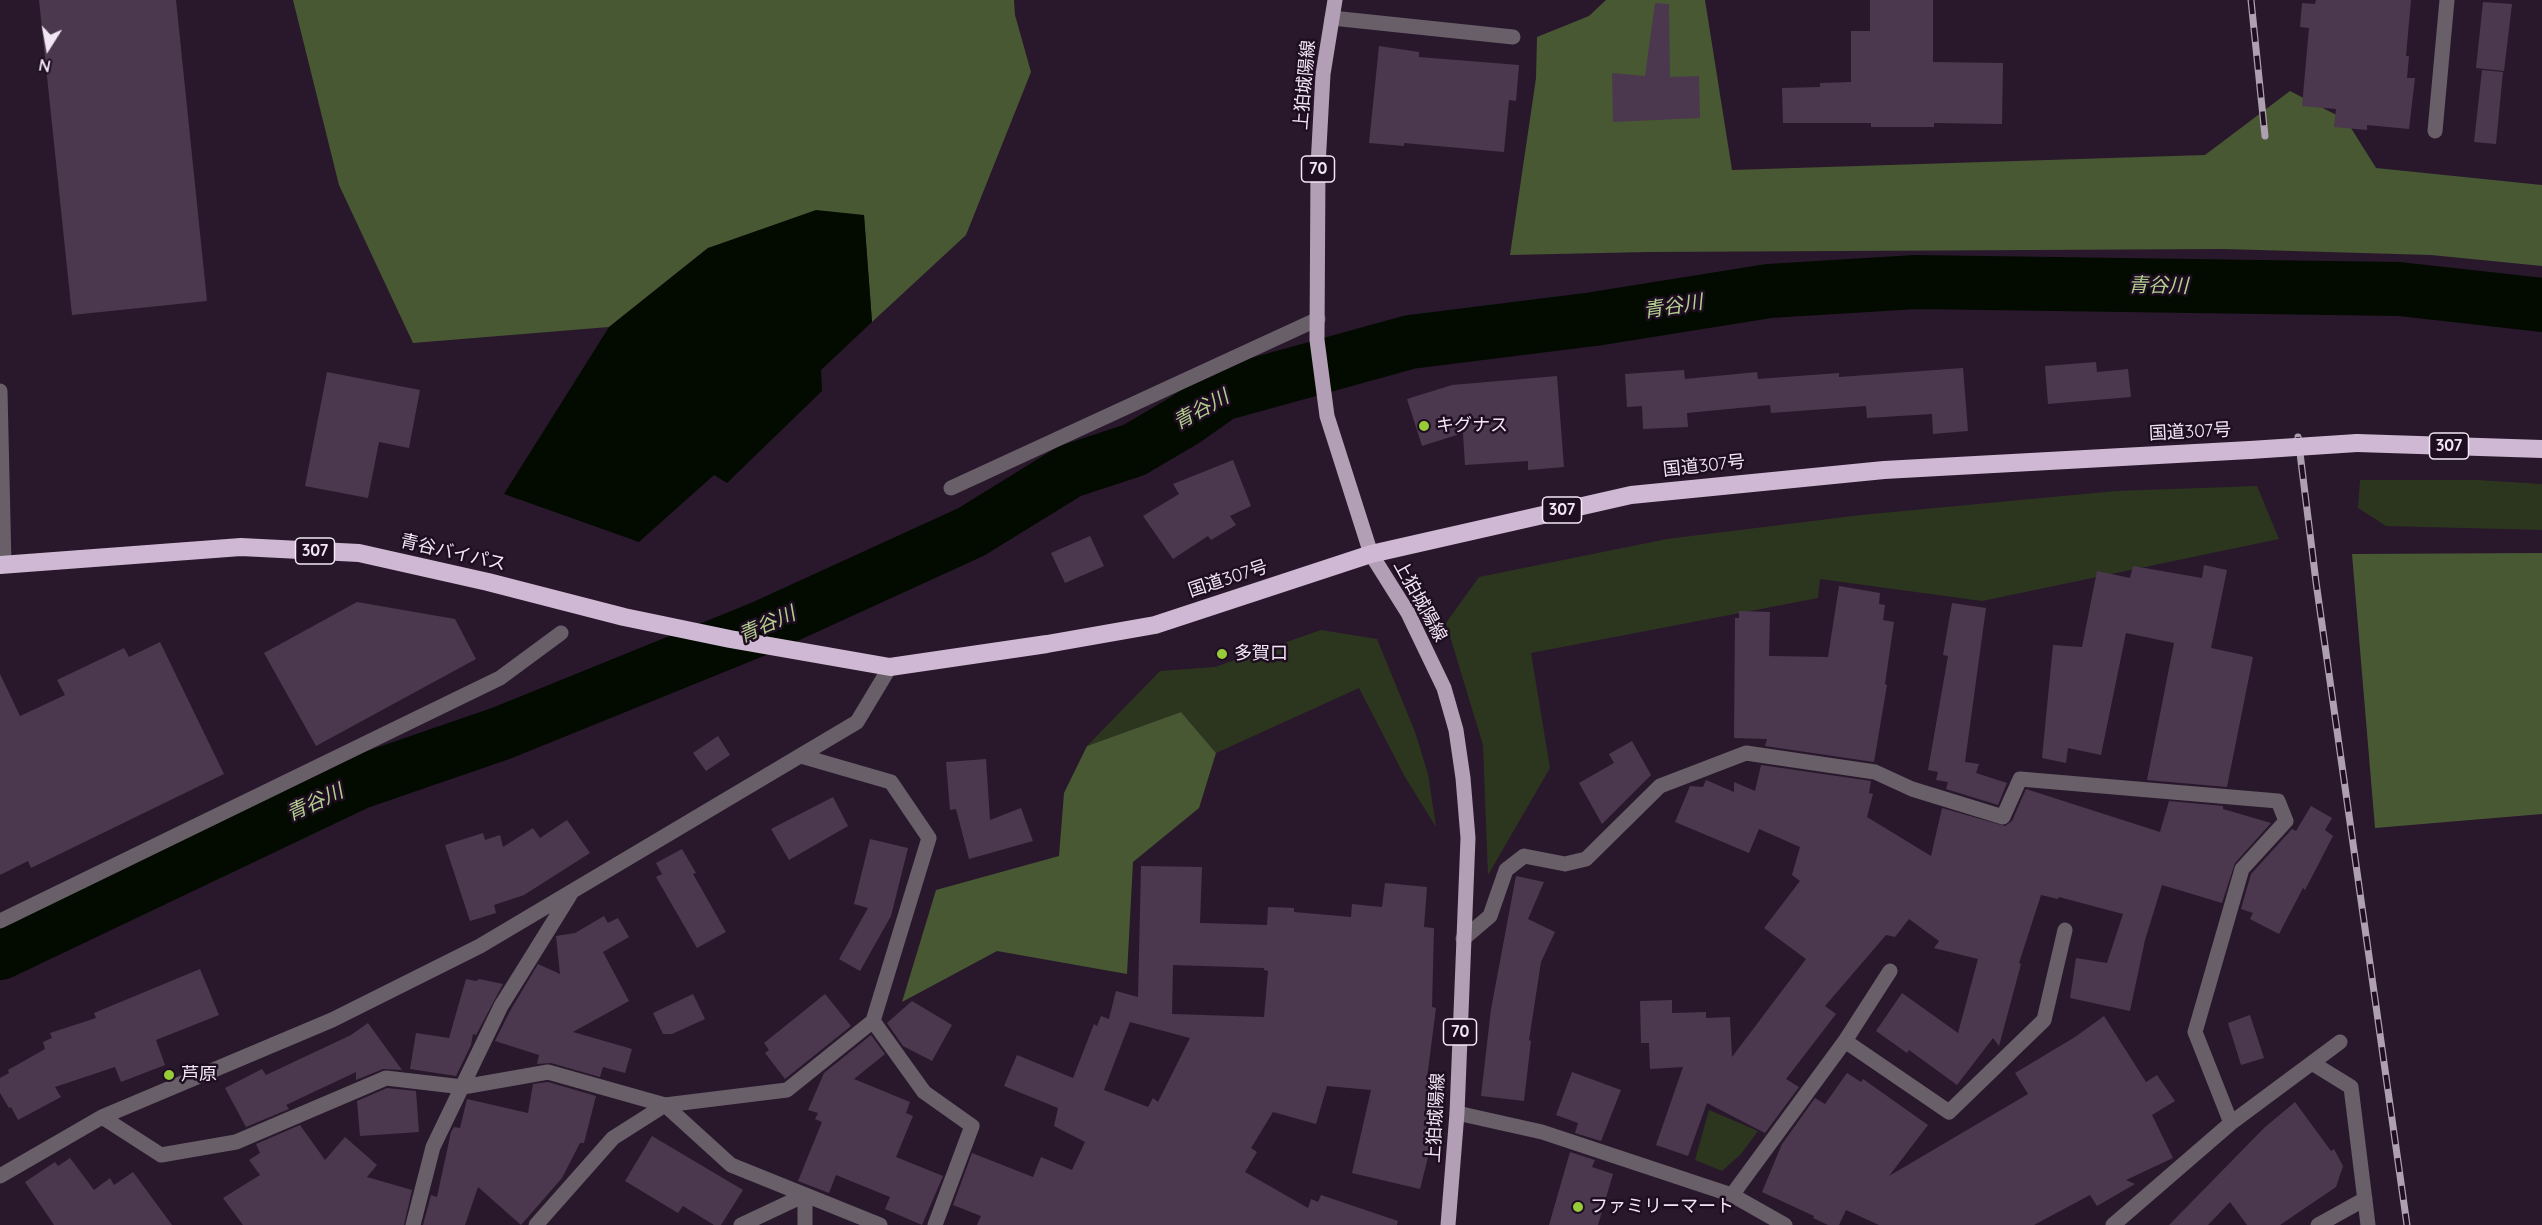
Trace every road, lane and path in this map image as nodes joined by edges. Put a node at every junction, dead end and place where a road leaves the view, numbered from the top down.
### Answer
1 (1335, 0) edge
2 (2447, 0) edge
3 (1332, 18) junction
4 (1513, 37) dead end
5 (2435, 131) dead end
6 (1318, 320) junction
7 (0, 391) edge
8 (2542, 449) edge
9 (951, 488) dead end
10 (1371, 554) junction
11 (2, 565) edge
12 (561, 633) dead end
13 (890, 667) junction
14 (801, 756) junction
15 (572, 893) junction
16 (0, 921) edge
17 (2065, 930) dead end
18 (1463, 939) junction
19 (1890, 971) dead end
20 (873, 1021) junction
21 (1845, 1041) junction
22 (2340, 1042) dead end
23 (2313, 1063) junction
24 (463, 1087) junction
25 (665, 1105) junction
26 (1457, 1113) junction
27 (102, 1117) junction
28 (2231, 1123) junction
29 (0, 1176) edge
30 (805, 1195) junction
31 (1732, 1195) junction
32 (2365, 1198) junction
33 (413, 1225) edge
34 (536, 1225) edge
35 (741, 1225) edge
36 (805, 1225) edge
37 (880, 1225) edge
38 (935, 1225) edge
39 (1448, 1225) edge
40 (1785, 1225) edge
41 (2113, 1225) edge
42 (2318, 1225) edge
43 (2368, 1225) edge

1 - 3 main road, 上狛城陽線 / 70
2 - 5 street
3 - 4 street
3 - 6 main road, 上狛城陽線 / 70
6 - 9 street
6 - 10 main road, 上狛城陽線 / 70
7 - 11 street
8 - 10 highway, 国道307号 / 307, bridge
10 - 13 highway, 国道307号 / 307
10 - 18 main road, 上狛城陽線 / 70
11 - 13 highway, 青谷バイパス / 307
12 - 16 street
13 - 14 street
14 - 15 street
14 - 20 street
15 - 24 street
15 - 27 street
17 - 21 street
18 - 26 main road, 上狛城陽線 / 70
18 - 28 street
19 - 21 street
20 - 25 street
20 - 38 street
21 - 31 street
22 - 23 street
23 - 28 street
23 - 32 street
24 - 25 street
24 - 27 street
24 - 33 street
25 - 30 street
25 - 34 street
26 - 31 street
26 - 39 main road, 上狛城陽線 / 70
27 - 29 street
28 - 41 street
30 - 35 street
30 - 36 street
30 - 37 street
31 - 40 street
32 - 42 street
32 - 43 street

